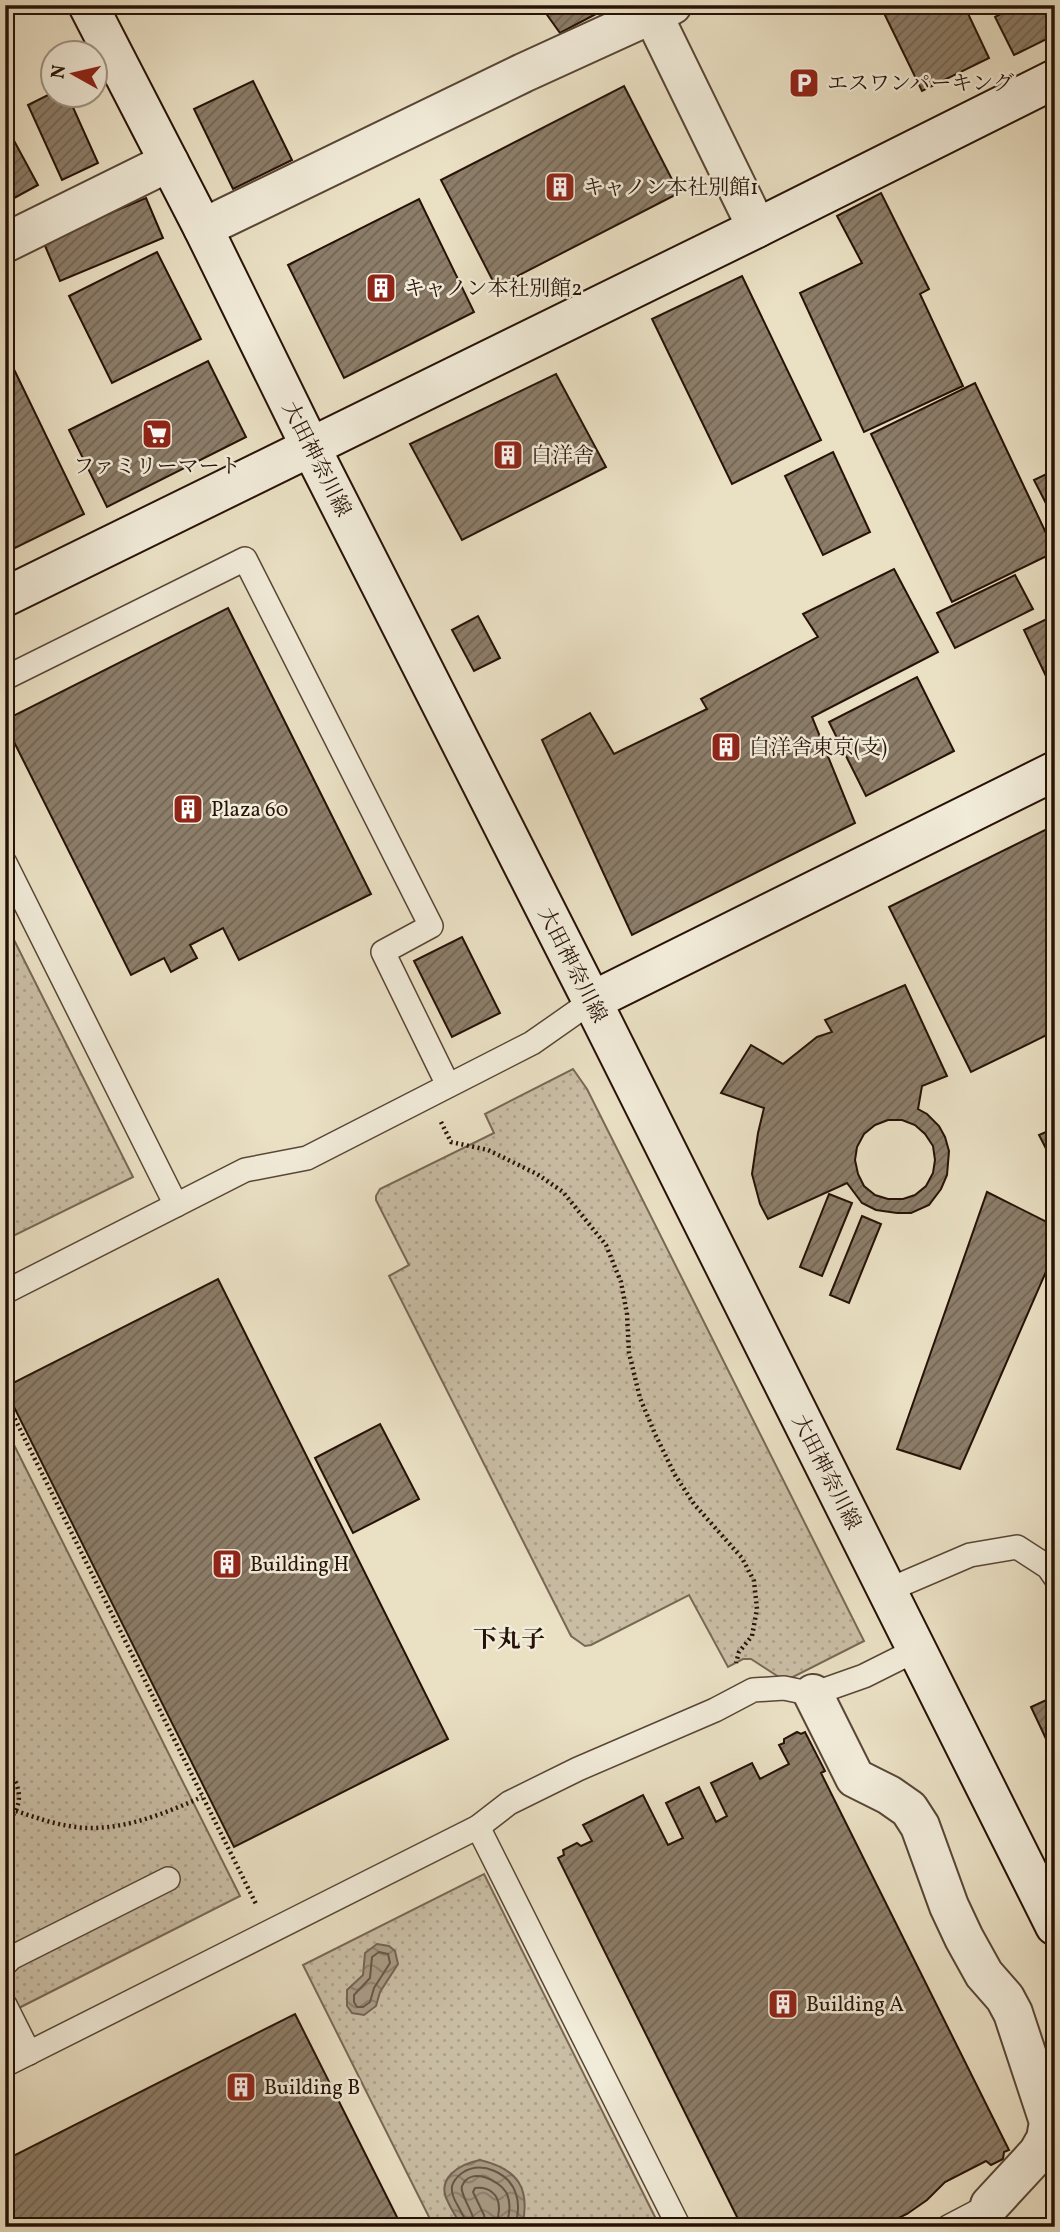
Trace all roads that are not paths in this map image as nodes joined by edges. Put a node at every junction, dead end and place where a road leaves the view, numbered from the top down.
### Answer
1 (88, 5) edge
2 (657, 8) edge
3 (1055, 79) edge
4 (169, 162) junction
5 (203, 228) junction
6 (757, 228) junction
7 (5, 243) edge
8 (310, 446) junction
9 (5, 597) edge
10 (5, 678) edge
11 (1055, 771) edge
12 (5, 863) edge
13 (592, 1001) junction
14 (449, 1085) junction
15 (177, 1205) junction
16 (5, 1292) edge
17 (1055, 1577) edge
18 (886, 1591) junction
19 (916, 1650) junction
20 (813, 1694) junction
21 (478, 1827) junction
22 (168, 1879) dead end
23 (1055, 1926) edge
24 (5, 1964) edge
25 (5, 2005) edge
26 (29, 2053) junction
27 (5, 2065) edge
28 (990, 2205) joint
29 (678, 2227) edge
30 (948, 2227) edge

1 - 4 street, 大田神奈川線
2 - 5 street
2 - 6 street
3 - 6 street
4 - 5 street, 大田神奈川線
4 - 7 street
5 - 8 street, 大田神奈川線
6 - 8 street
8 - 9 street
8 - 13 street, 大田神奈川線
10 - 14 lane
11 - 13 street
12 - 15 lane
13 - 14 lane
13 - 18 street, 大田神奈川線
14 - 15 lane
15 - 16 lane
17 - 18 lane
18 - 19 street, 大田神奈川線
19 - 20 lane
19 - 23 street, 大田神奈川線
20 - 21 lane
20 - 28 street
21 - 26 lane
21 - 29 lane
22 - 24 lane
25 - 26 lane
26 - 27 lane
28 - 30 lane

